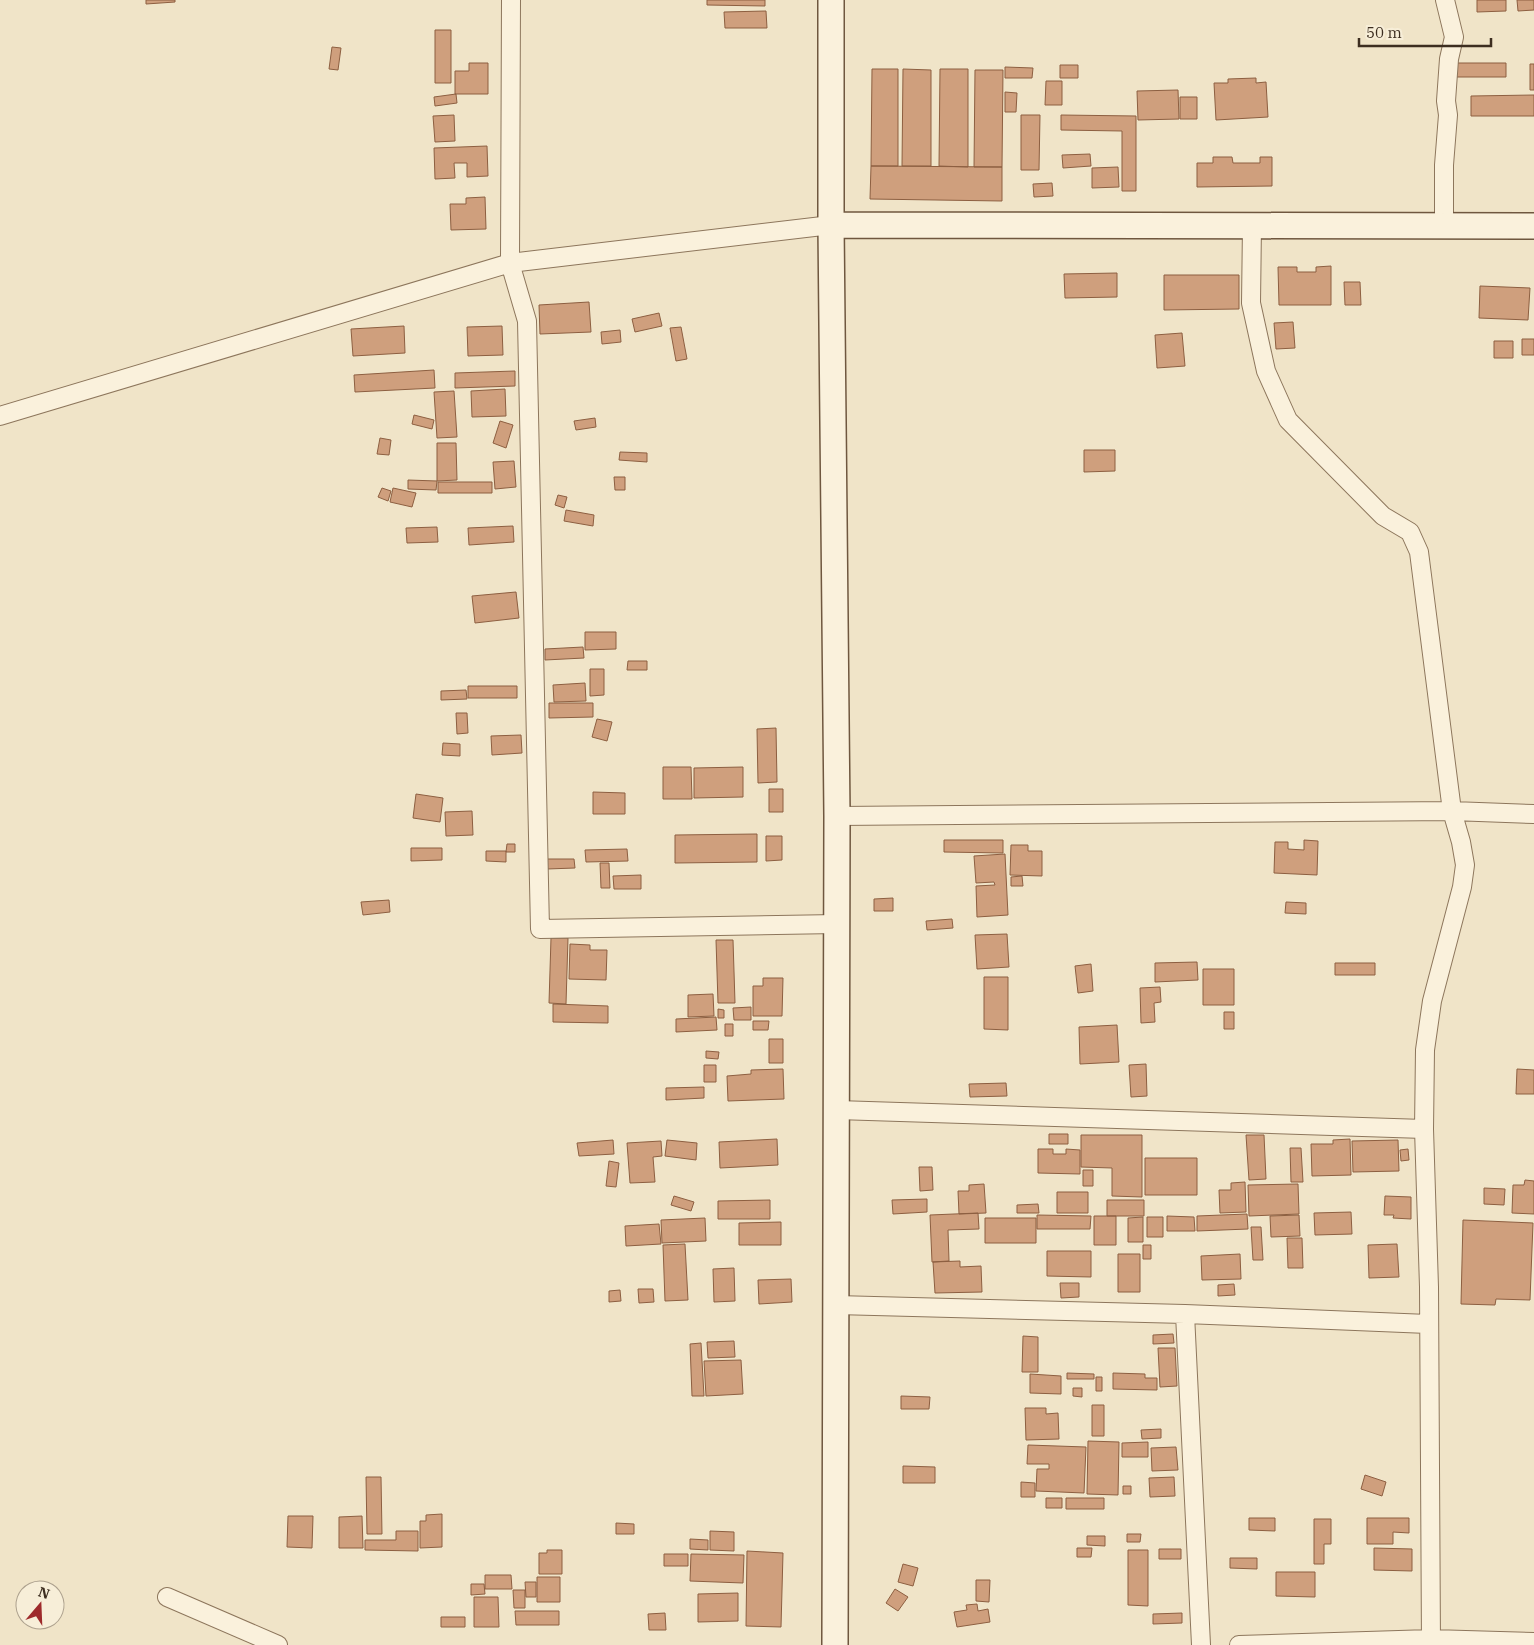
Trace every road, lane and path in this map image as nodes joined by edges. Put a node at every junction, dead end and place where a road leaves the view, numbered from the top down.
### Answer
1 (511, 0) edge
2 (832, 0) edge
3 (1445, 0) edge
4 (830, 225) junction
5 (1252, 225) junction
6 (1444, 226) junction
7 (1534, 226) edge
8 (510, 263) junction
9 (0, 416) edge
10 (1452, 811) junction
11 (1534, 814) edge
12 (837, 816) junction
13 (837, 924) junction
14 (836, 1110) junction
15 (1424, 1129) junction
16 (836, 1305) junction
17 (1185, 1314) junction
18 (1428, 1324) junction
19 (167, 1597) dead end
20 (1431, 1642) edge
21 (1534, 1642) edge
22 (278, 1645) edge
23 (835, 1645) edge
24 (1201, 1645) edge
25 (1239, 1645) edge

1 - 8 street
2 - 4 street
3 - 6 street
4 - 5 street
4 - 8 street
4 - 12 street
5 - 6 street
5 - 10 street
6 - 7 street
8 - 9 street
8 - 13 street
10 - 11 street
10 - 12 street
10 - 15 street
12 - 13 street
13 - 14 street
14 - 15 street
14 - 16 street
15 - 18 street
16 - 17 street
16 - 23 street
17 - 18 street
17 - 24 street
18 - 20 street
19 - 22 street
20 - 21 street
20 - 25 street

